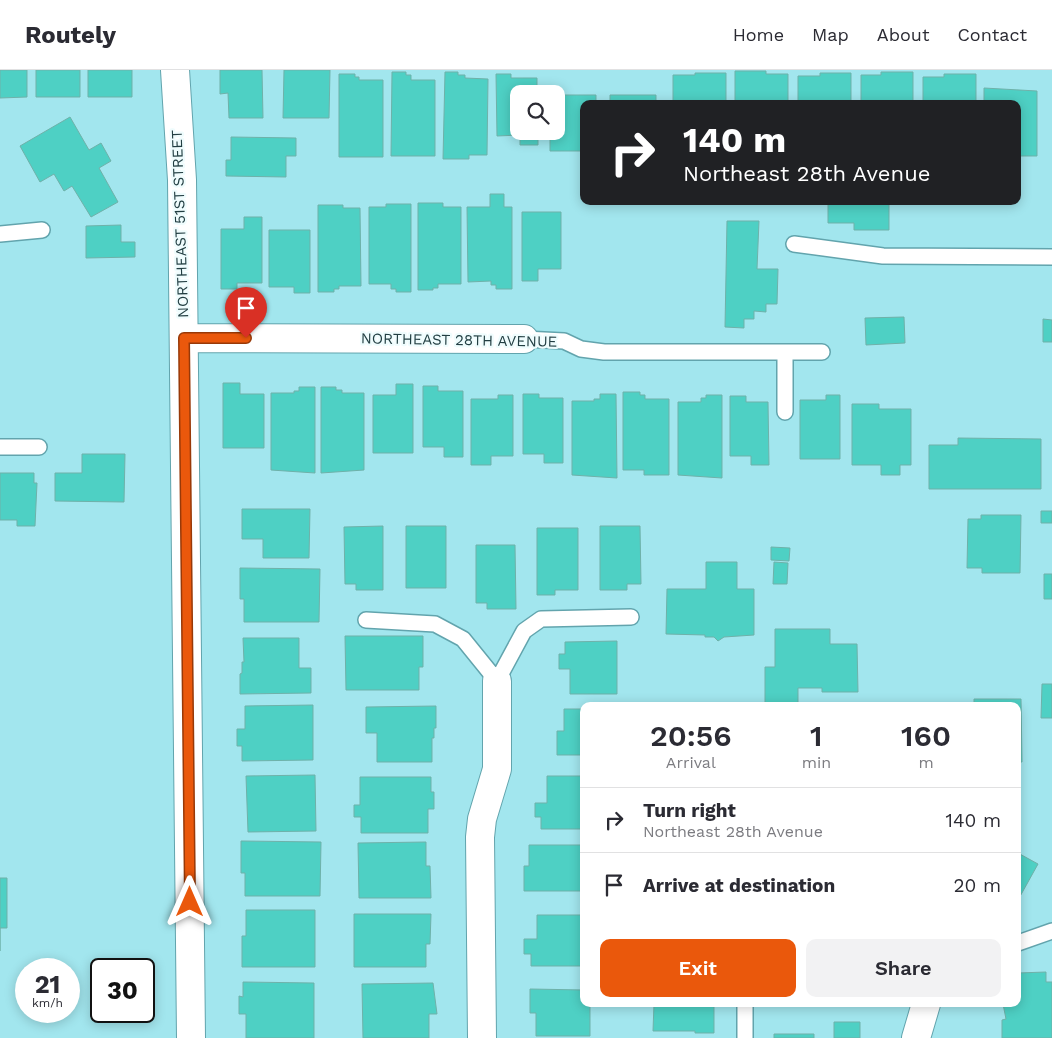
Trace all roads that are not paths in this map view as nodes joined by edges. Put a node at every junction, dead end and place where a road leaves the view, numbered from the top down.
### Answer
1 (174, 70) edge
2 (42, 230) dead end
3 (0, 234) edge
4 (794, 244) dead end
5 (1052, 257) edge
6 (184, 338) junction
7 (524, 339) joint
8 (785, 352) junction
9 (822, 352) dead end
10 (785, 412) dead end
11 (0, 447) edge
12 (39, 447) dead end
13 (631, 617) dead end
14 (366, 620) dead end
15 (497, 681) junction
16 (1052, 931) edge
17 (1021, 942) edge
18 (744, 1007) edge
19 (925, 1007) edge
20 (191, 1038) edge
21 (482, 1038) edge
22 (745, 1038) edge
23 (916, 1038) edge

1 - 6 street, NORTHEAST 51ST STREET
2 - 3 lane
4 - 5 lane
6 - 7 street, NORTHEAST 28TH AVENUE
6 - 20 street, NORTHEAST 51ST STREET
7 - 8 lane, NORTHEAST 28TH AVENUE
8 - 9 lane, NORTHEAST 28TH AVENUE
8 - 10 lane
11 - 12 lane
13 - 15 lane
14 - 15 lane
15 - 21 street
16 - 17 lane
18 - 22 lane
19 - 23 street

